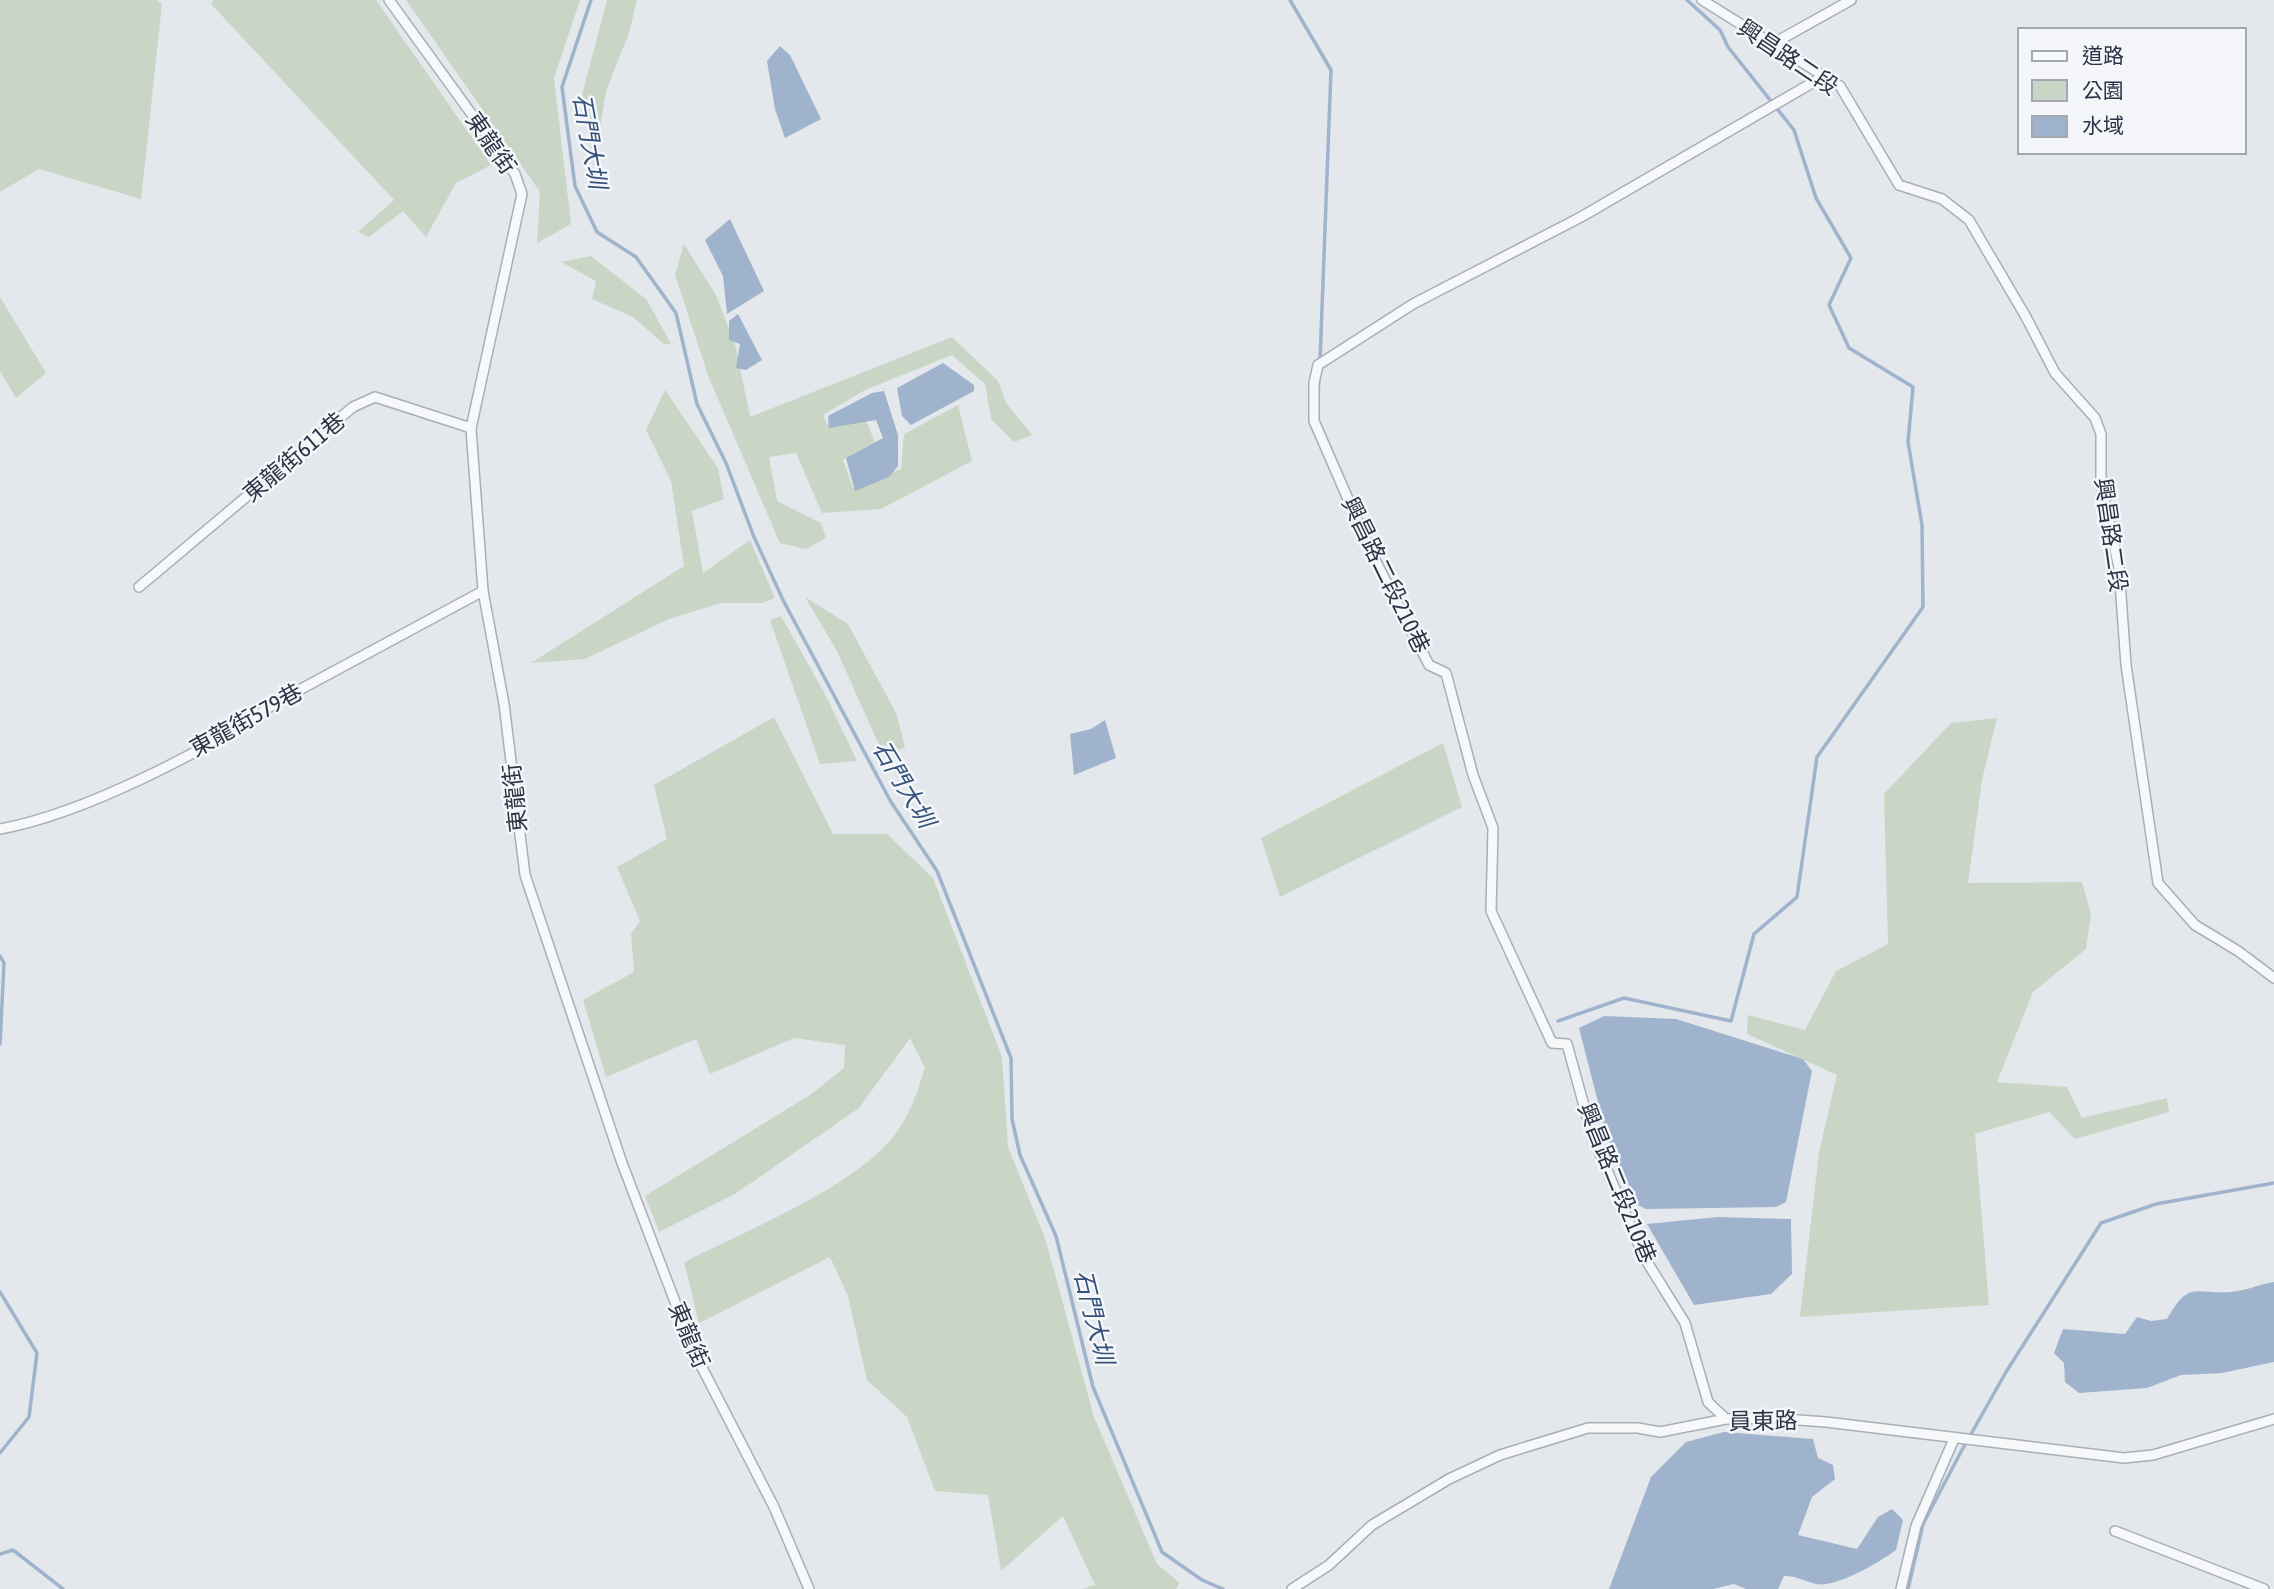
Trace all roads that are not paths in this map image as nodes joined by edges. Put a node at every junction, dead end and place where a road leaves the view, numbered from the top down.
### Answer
1 (389, 0) edge
2 (1702, 0) edge
3 (1851, 0) edge
4 (1774, 43) junction
5 (1824, 76) junction
6 (471, 428) junction
7 (139, 587) dead end
8 (483, 591) junction
9 (0, 829) edge
10 (2274, 978) edge
11 (1726, 1419) junction
12 (2274, 1419) edge
13 (1954, 1439) junction
14 (2115, 1531) dead end
15 (809, 1589) edge
16 (1292, 1589) edge
17 (1901, 1589) edge
18 (2264, 1589) edge

1 - 6 street, 東龍街
2 - 4 street, 興昌路二段
3 - 4 street
4 - 5 street, 興昌路二段
5 - 10 street, 興昌路二段
5 - 11 street, 興昌路二段210巷
6 - 7 street, 東龍街611巷
6 - 8 street, 東龍街
8 - 9 street, 東龍街579巷
8 - 15 street, 東龍街
11 - 13 street, 員東路
11 - 16 street, 員東路
12 - 13 street, 員東路
13 - 17 street
14 - 18 street

